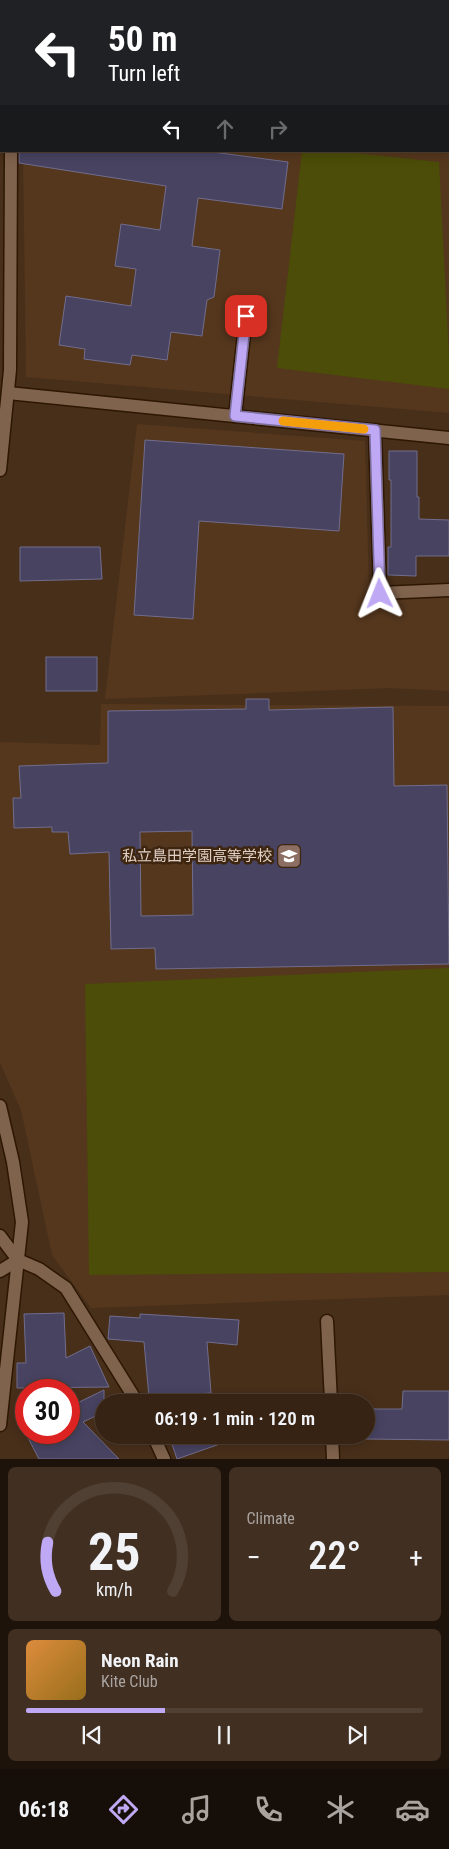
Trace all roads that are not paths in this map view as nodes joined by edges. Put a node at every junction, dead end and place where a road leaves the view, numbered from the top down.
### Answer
1 (11, 152) edge
2 (246, 316) dead end
3 (8, 393) junction
4 (235, 416) junction
5 (375, 430) junction
6 (449, 438) edge
7 (0, 470) edge
8 (449, 590) edge
9 (0, 1106) edge
10 (0, 1236) edge
11 (18, 1260) junction
12 (0, 1271) edge
13 (327, 1321) dead end
14 (132, 1394) edge
15 (331, 1394) edge
16 (0, 1425) edge
17 (157, 1444) edge
18 (332, 1444) edge
19 (164, 1459) edge
20 (333, 1459) edge

1 - 3 street
2 - 4 street
3 - 4 street
3 - 7 street
4 - 5 street
5 - 6 street
5 - 8 street
9 - 11 street
10 - 11 street
11 - 12 street
11 - 14 street
11 - 16 street
13 - 15 street
17 - 19 street
18 - 20 street

